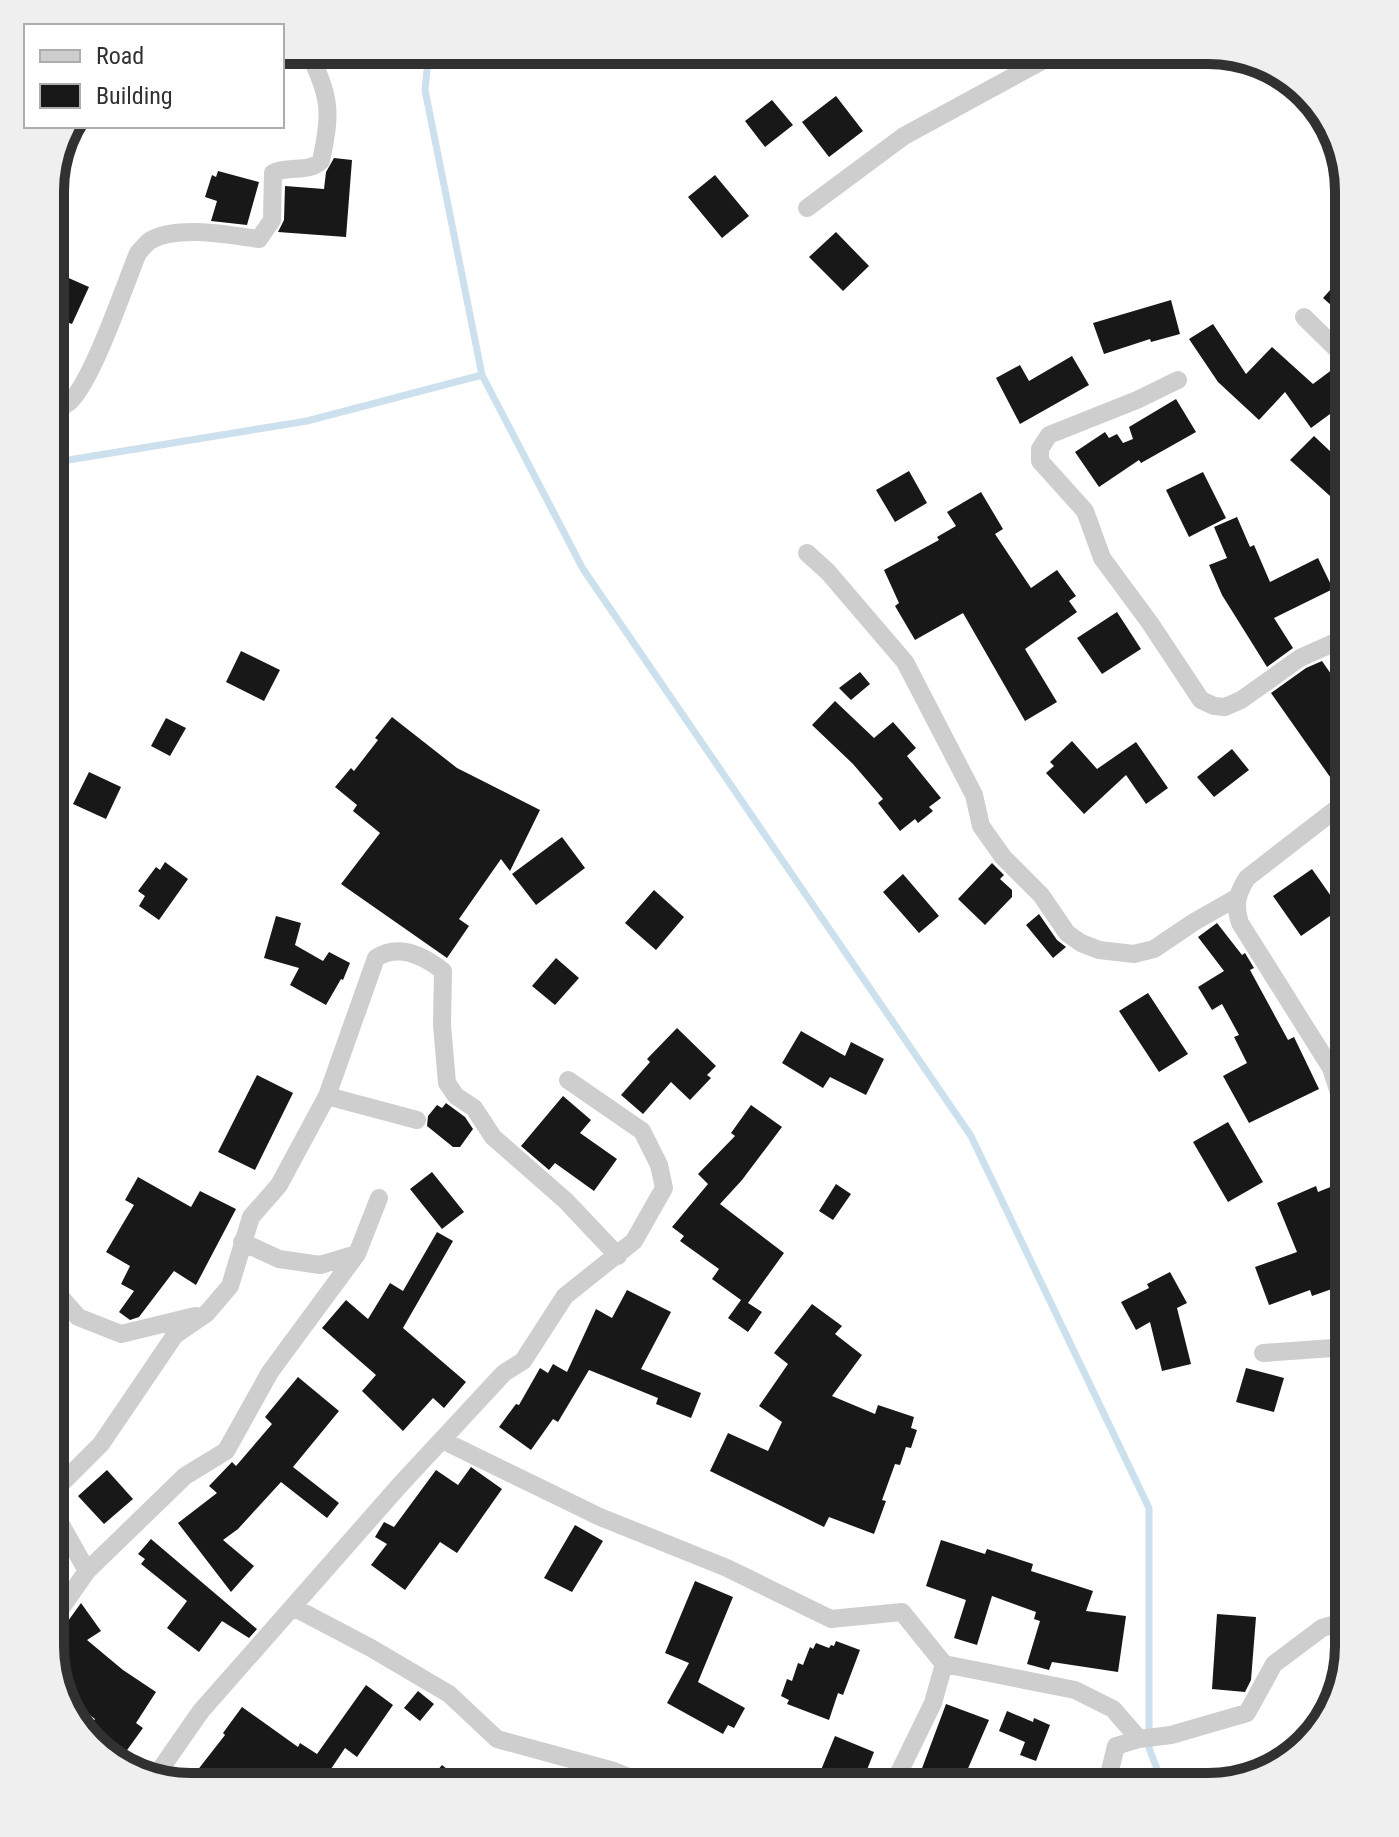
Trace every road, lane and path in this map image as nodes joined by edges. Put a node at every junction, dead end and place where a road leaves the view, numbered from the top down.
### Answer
1 (314, 64) edge
2 (1036, 64) edge
3 (807, 208) dead end
4 (1304, 317) dead end
5 (1335, 347) edge
6 (1178, 380) dead end
7 (64, 405) edge
8 (807, 553) dead end
9 (1335, 643) edge
10 (1335, 810) edge
11 (1238, 897) junction
12 (568, 1080) dead end
13 (1335, 1080) edge
14 (327, 1096) junction
15 (417, 1120) dead end
16 (379, 1198) dead end
17 (242, 1242) junction
18 (357, 1254) junction
19 (618, 1256) junction
20 (64, 1301) edge
21 (207, 1313) junction
22 (1335, 1347) edge
23 (1263, 1353) dead end
24 (442, 1440) junction
25 (64, 1481) edge
26 (64, 1530) edge
27 (87, 1571) junction
28 (64, 1604) edge
29 (293, 1607) junction
30 (1335, 1624) edge
31 (944, 1664) junction
32 (1139, 1739) junction
33 (162, 1770) edge
34 (619, 1773) edge
35 (899, 1773) edge
36 (1109, 1773) edge

1 - 7 street
2 - 3 street
4 - 5 street
6 - 9 street
8 - 11 street
10 - 11 street
11 - 13 street
12 - 19 street
14 - 15 street
14 - 17 street
14 - 19 street
16 - 18 street
17 - 18 street
17 - 21 street
18 - 27 street
19 - 24 street
20 - 21 street
21 - 25 street
22 - 23 street
24 - 29 street
24 - 31 street
26 - 27 street
27 - 28 street
29 - 33 street
29 - 34 street
30 - 32 street
31 - 32 street
31 - 35 street
32 - 36 street

